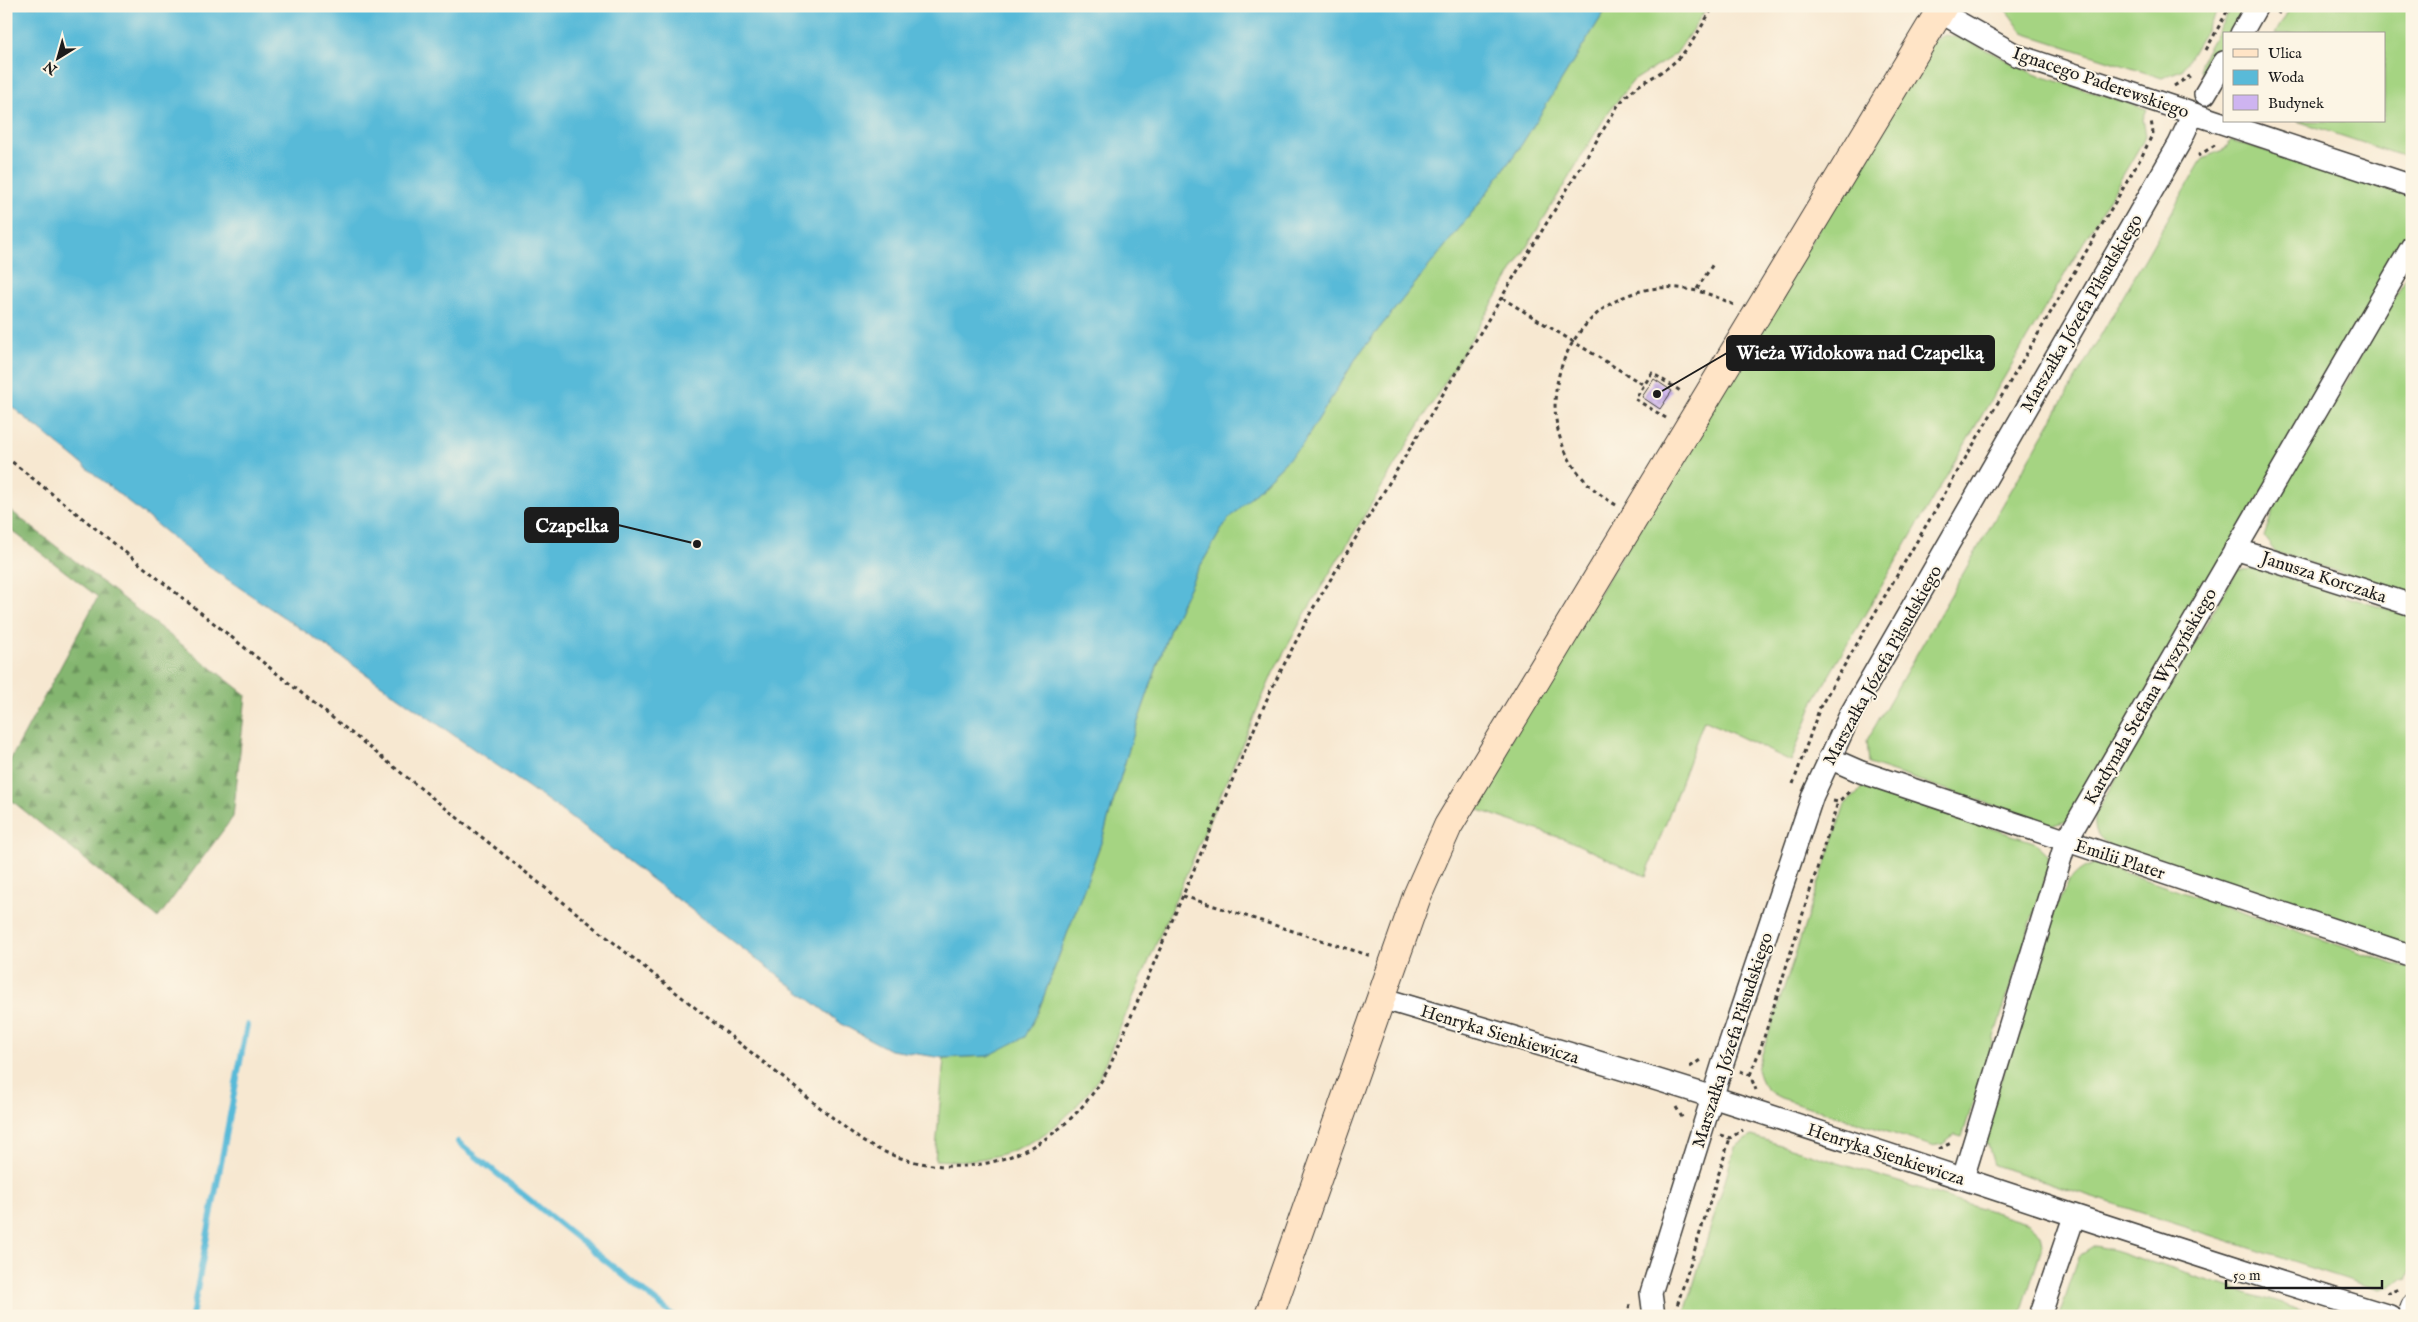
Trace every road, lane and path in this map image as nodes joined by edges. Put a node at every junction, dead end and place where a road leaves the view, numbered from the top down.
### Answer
1 (1714, 6) edge
2 (2257, 6) edge
3 (1942, 9) edge
4 (2242, 32) edge
5 (2223, 64) edge
6 (2205, 94) dead end
7 (2193, 114) junction
8 (2412, 186) edge
9 (2412, 246) edge
10 (1713, 264) dead end
11 (1698, 289) junction
12 (1502, 298) junction
13 (1738, 306) dead end
14 (1572, 342) junction
15 (1644, 385) junction
16 (1685, 393) dead end
17 (1669, 420) dead end
18 (6, 457) edge
19 (1616, 506) dead end
20 (2236, 549) junction
21 (2412, 605) edge
22 (1829, 758) junction
23 (1838, 802) dead end
24 (2066, 841) junction
25 (1183, 896) junction
26 (2412, 956) edge
27 (1372, 957) dead end
28 (1381, 998) junction
29 (1750, 1075) dead end
30 (1714, 1097) junction
31 (1730, 1138) dead end
32 (1963, 1178) junction
33 (2074, 1217) junction
34 (2412, 1306) edge
35 (1269, 1316) edge
36 (1654, 1316) edge
37 (1674, 1316) edge
38 (2040, 1316) edge
39 (2390, 1316) edge
40 (2408, 1316) edge

1 - 12 path
2 - 4 street
3 - 7 street, Ignacego Paderewskiego
3 - 28 street
5 - 6 street
7 - 8 street, Ignacego Paderewskiego
7 - 22 street, Marszałka Józefa Piłsudskiego
9 - 20 street, Kardynała Stefana Wyszyńskiego
10 - 11 path
11 - 13 path
11 - 14 path
12 - 14 path
12 - 25 path
14 - 15 path
14 - 19 path
15 - 16 path
15 - 17 path
18 - 25 path
20 - 21 street, Janusza Korczaka
20 - 24 street, Kardynała Stefana Wyszyńskiego
22 - 24 street, Emilii Plater
22 - 30 street, Marszałka Józefa Piłsudskiego
23 - 29 path
24 - 26 street, Emilii Plater
24 - 32 street, Kardynała Stefana Wyszyńskiego
25 - 27 path
28 - 30 street, Henryka Sienkiewicza
28 - 35 street
30 - 32 street, Henryka Sienkiewicza
30 - 36 street, Marszałka Józefa Piłsudskiego
31 - 37 path
32 - 33 street, Henryka Sienkiewicza
33 - 38 street
33 - 39 street, Henryka Sienkiewicza
34 - 40 street

